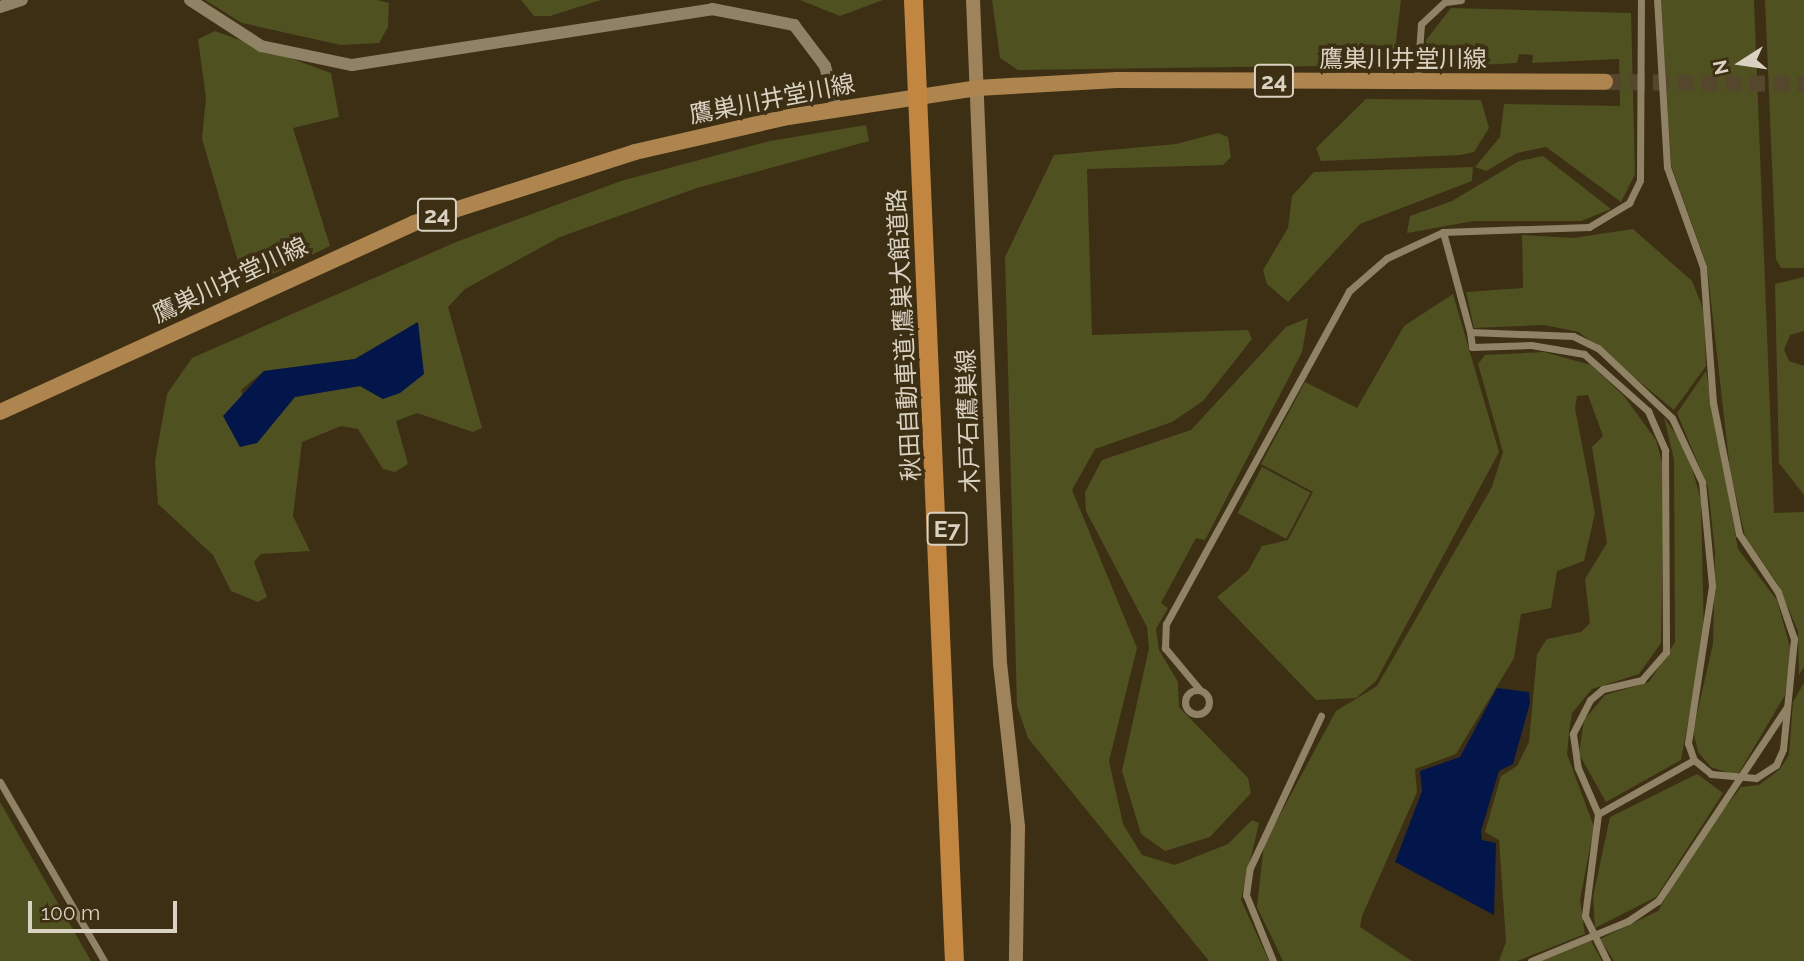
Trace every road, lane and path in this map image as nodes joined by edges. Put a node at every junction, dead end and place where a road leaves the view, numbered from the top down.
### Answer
1 (22, 0) edge
2 (190, 0) edge
3 (913, 0) edge
4 (924, 0) edge
5 (973, 0) edge
6 (1461, 0) edge
7 (1641, 0) edge
8 (1657, 0) edge
9 (3, 6) edge
10 (1417, 82) junction
11 (1605, 82) tunnel mouth
12 (977, 89) junction
13 (836, 108) junction
14 (1443, 232) junction
15 (1470, 332) junction
16 (0, 412) edge
17 (1200, 691) dead end
18 (1790, 703) junction
19 (1321, 716) dead end
20 (1694, 760) junction
21 (1740, 781) junction
22 (0, 782) edge
23 (1598, 814) junction
24 (1593, 936) junction
25 (104, 961) edge
26 (954, 961) edge
27 (964, 961) edge
28 (1016, 961) edge
29 (1273, 961) edge
30 (1531, 961) edge
31 (1606, 961) edge

1 - 9 street
2 - 13 street
3 - 26 highway, 秋田自動車道;鷹巣大館道路 / E7
4 - 27 highway, 秋田自動車道;鷹巣大館道路 / E7
5 - 12 main road, 木戸石鷹巣線
6 - 10 street
7 - 14 street
8 - 18 street
10 - 11 main road, 鷹巣川井堂川線 / 24
10 - 12 main road, 鷹巣川井堂川線 / 24
12 - 13 main road, 鷹巣川井堂川線 / 24
12 - 28 main road, 木戸石鷹巣線
13 - 16 main road, 鷹巣川井堂川線 / 24
14 - 15 street
14 - 17 street
15 - 20 street
15 - 23 street
18 - 21 street
18 - 21 street
19 - 29 street
20 - 21 street
20 - 23 street
21 - 24 street
22 - 25 street
23 - 24 street
24 - 30 street
24 - 31 street

